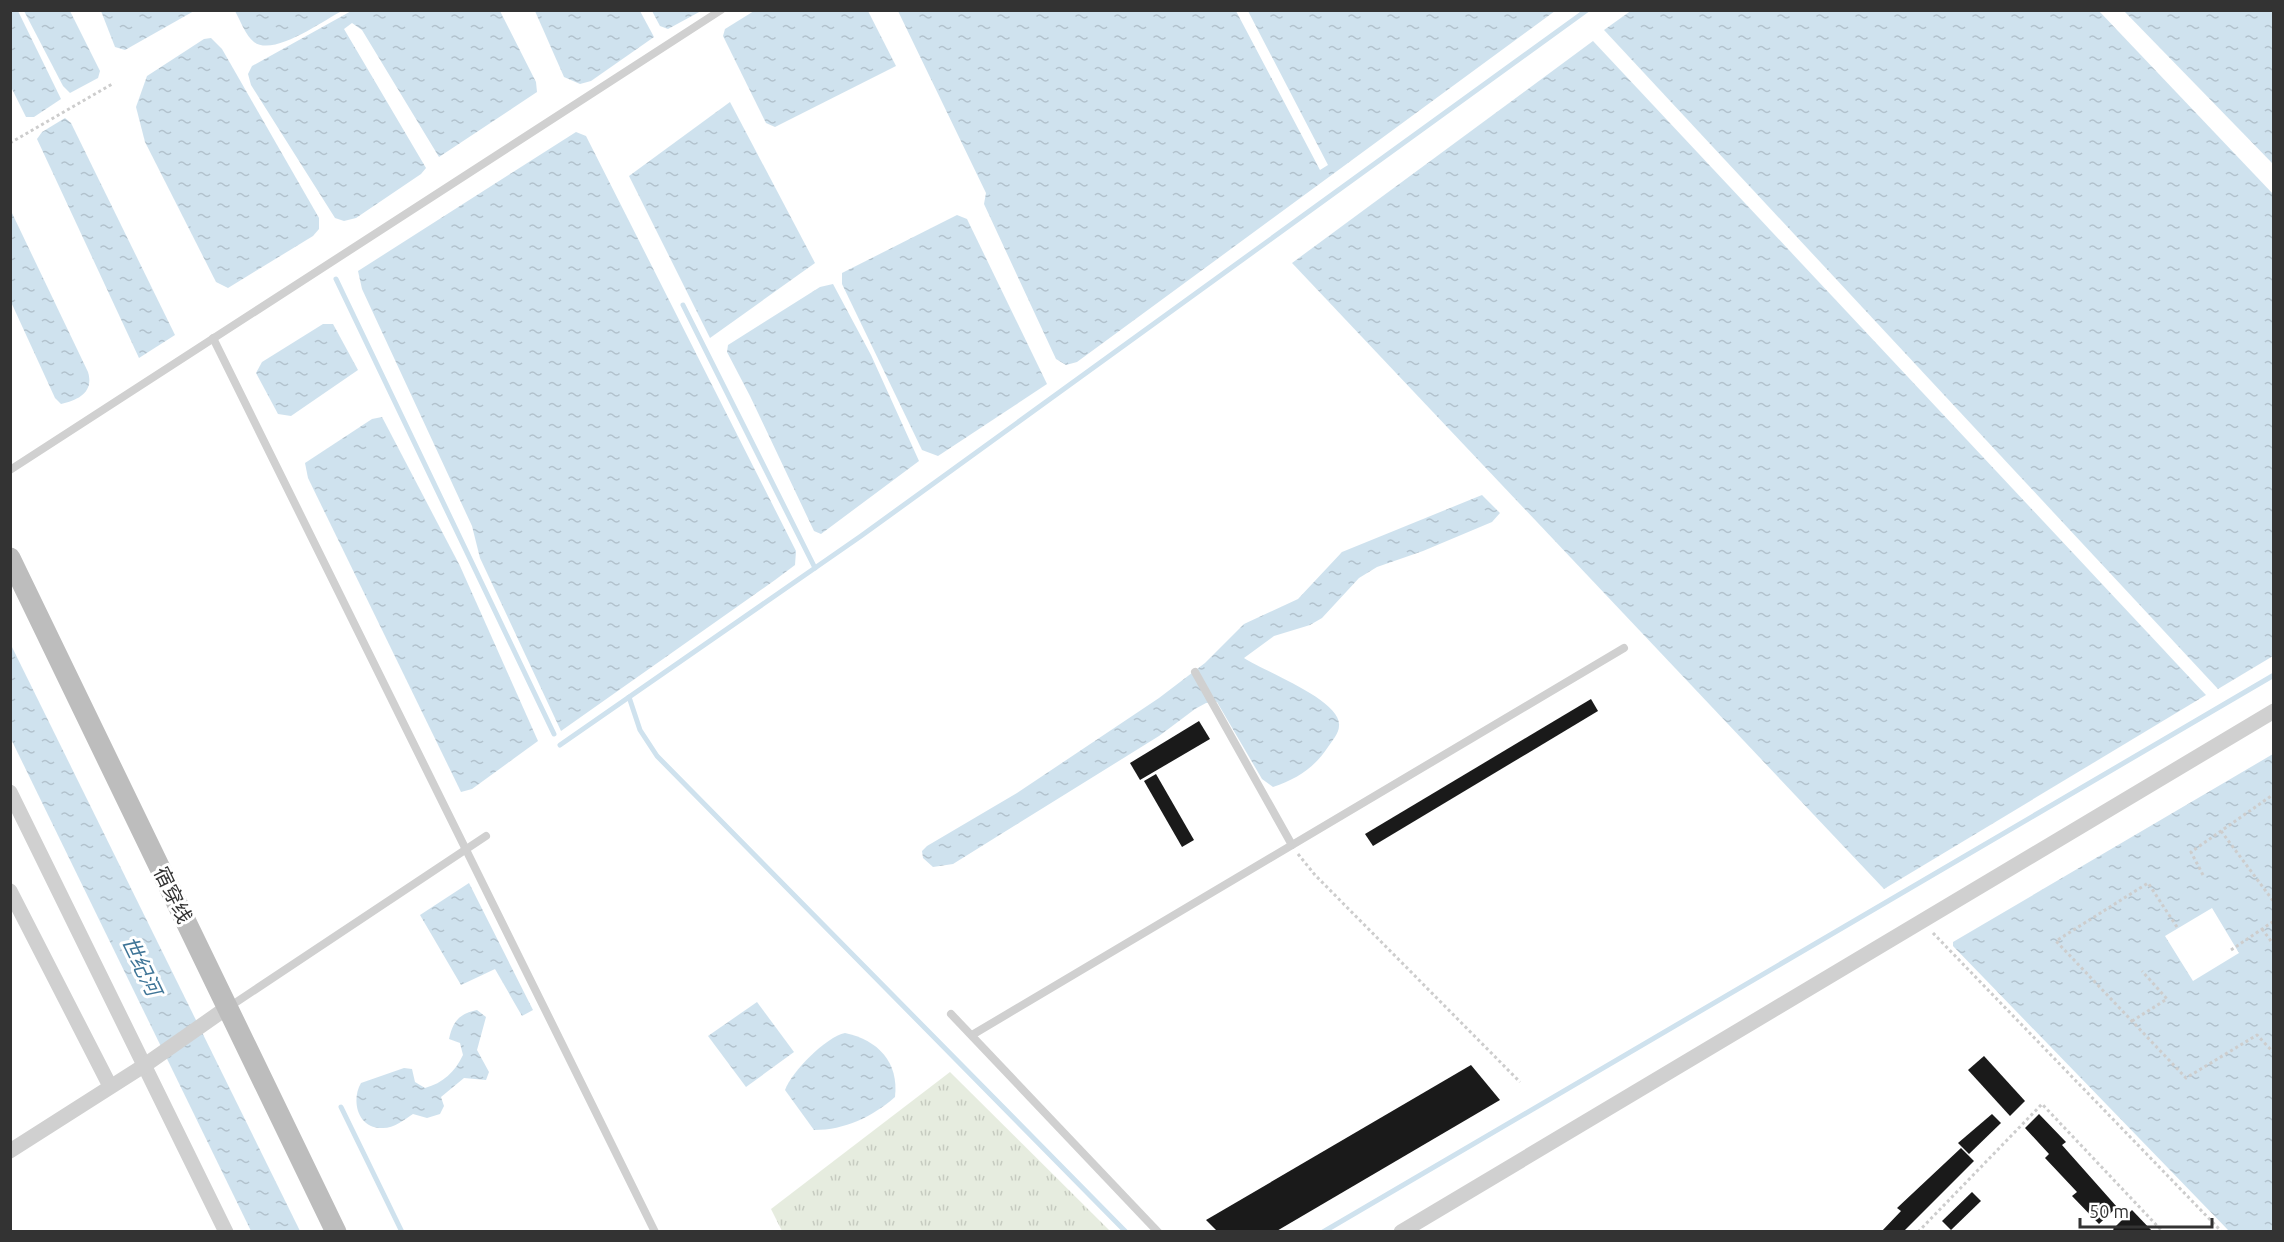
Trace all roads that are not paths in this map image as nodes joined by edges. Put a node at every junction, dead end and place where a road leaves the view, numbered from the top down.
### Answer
1 (721, 10) edge
2 (213, 338) junction
3 (10, 470) edge
4 (10, 558) edge
5 (1624, 648) dead end
6 (1195, 672) dead end
7 (2274, 711) edge
8 (10, 792) edge
9 (486, 836) dead end
10 (1292, 845) junction
11 (466, 849) junction
12 (10, 891) edge
13 (228, 1007) junction
14 (951, 1014) dead end
15 (972, 1035) junction
16 (145, 1065) junction
17 (110, 1086) junction
18 (10, 1151) edge
19 (226, 1232) edge
20 (336, 1232) edge
21 (655, 1232) edge
22 (1158, 1232) edge
23 (1401, 1232) edge

1 - 2 lane
2 - 3 lane
2 - 11 lane
4 - 13 main road, 宿穿线
5 - 10 lane
6 - 10 lane
7 - 23 street
8 - 16 street
9 - 11 lane
10 - 15 lane
11 - 13 lane
11 - 21 lane
12 - 17 street
13 - 16 street
13 - 20 main road, 宿穿线
14 - 15 lane
15 - 22 lane
16 - 17 street
16 - 19 street
17 - 18 street

